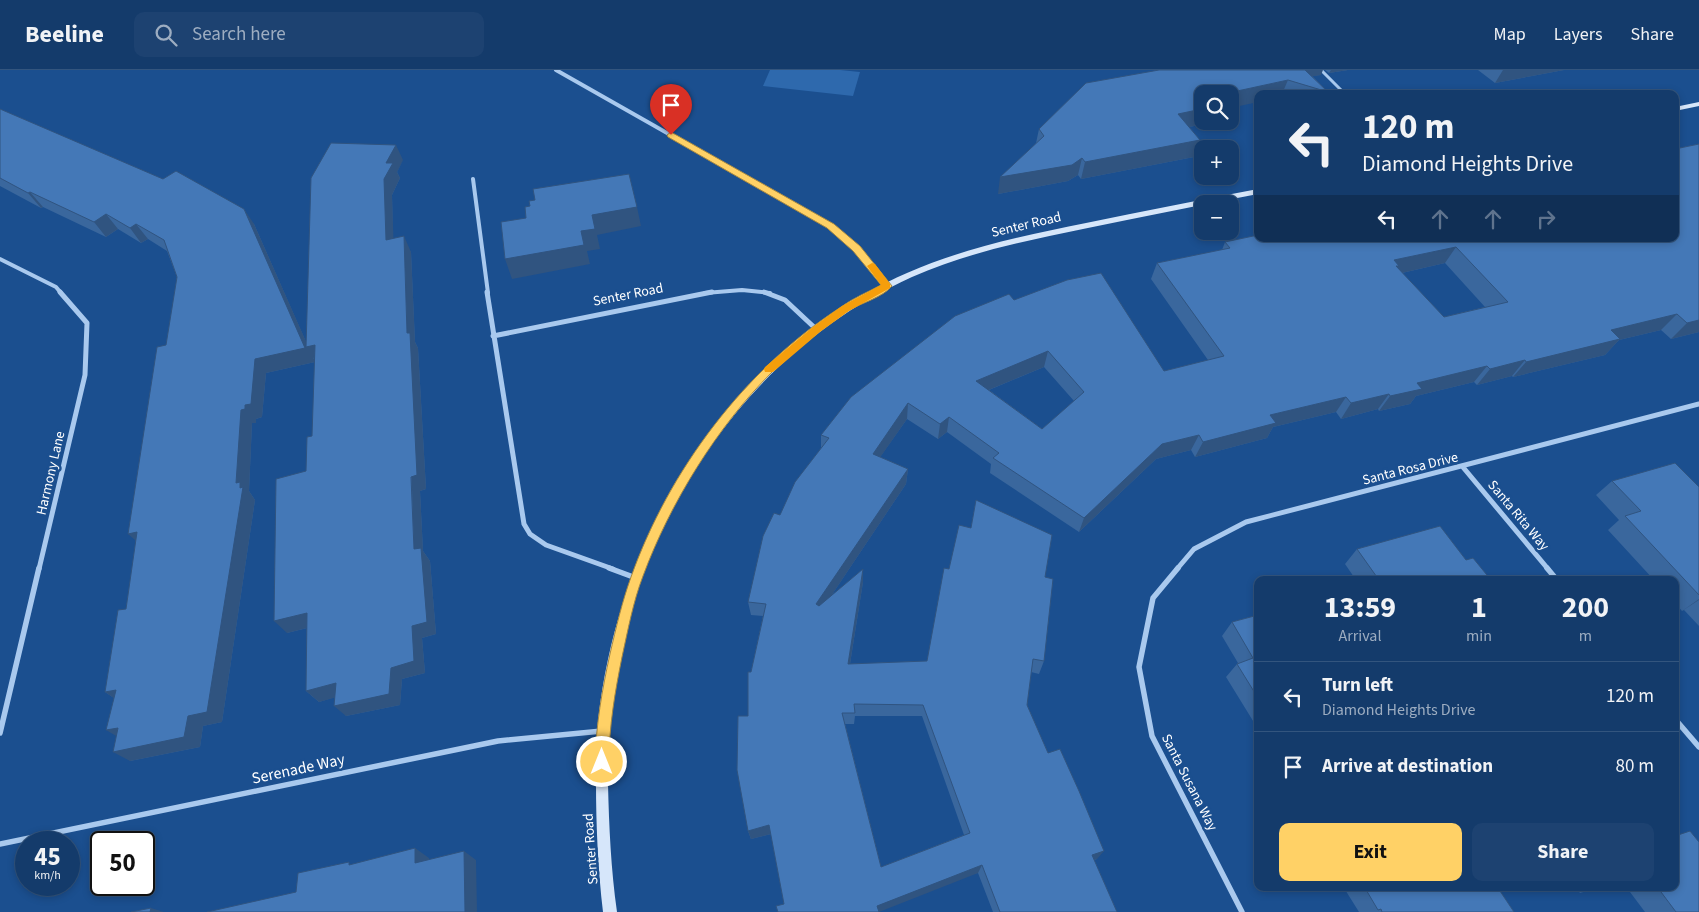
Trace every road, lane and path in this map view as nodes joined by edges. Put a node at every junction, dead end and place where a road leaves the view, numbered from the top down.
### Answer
1 (556, 70) edge
2 (1321, 70) edge
3 (1342, 90) edge
4 (1699, 104) edge
5 (1679, 107) edge
6 (473, 179) dead end
7 (1254, 192) edge
8 (0, 259) edge
9 (887, 286) junction
10 (816, 329) junction
11 (493, 336) junction
12 (1699, 404) edge
13 (1462, 466) junction
14 (1554, 576) edge
15 (636, 578) junction
16 (1153, 598) joint
17 (1679, 724) edge
18 (602, 731) junction
19 (0, 733) edge
20 (1699, 747) edge
21 (0, 844) edge
22 (610, 912) edge
23 (1242, 912) edge

1 - 9 street
2 - 3 lane
4 - 5 main road
6 - 11 street
7 - 9 main road, Senter Road
8 - 19 street, Harmony Lane
9 - 10 main road, Senter Road
10 - 11 street, Senter Road
10 - 15 main road, Senter Road
11 - 15 street
12 - 13 street, Santa Rosa Drive
13 - 14 street, Santa Rita Way
13 - 16 street, Santa Rosa Drive
15 - 18 main road, Senter Road
16 - 23 street, Santa Susana Way
17 - 20 street
18 - 21 street, Serenade Way
18 - 22 main road, Senter Road

